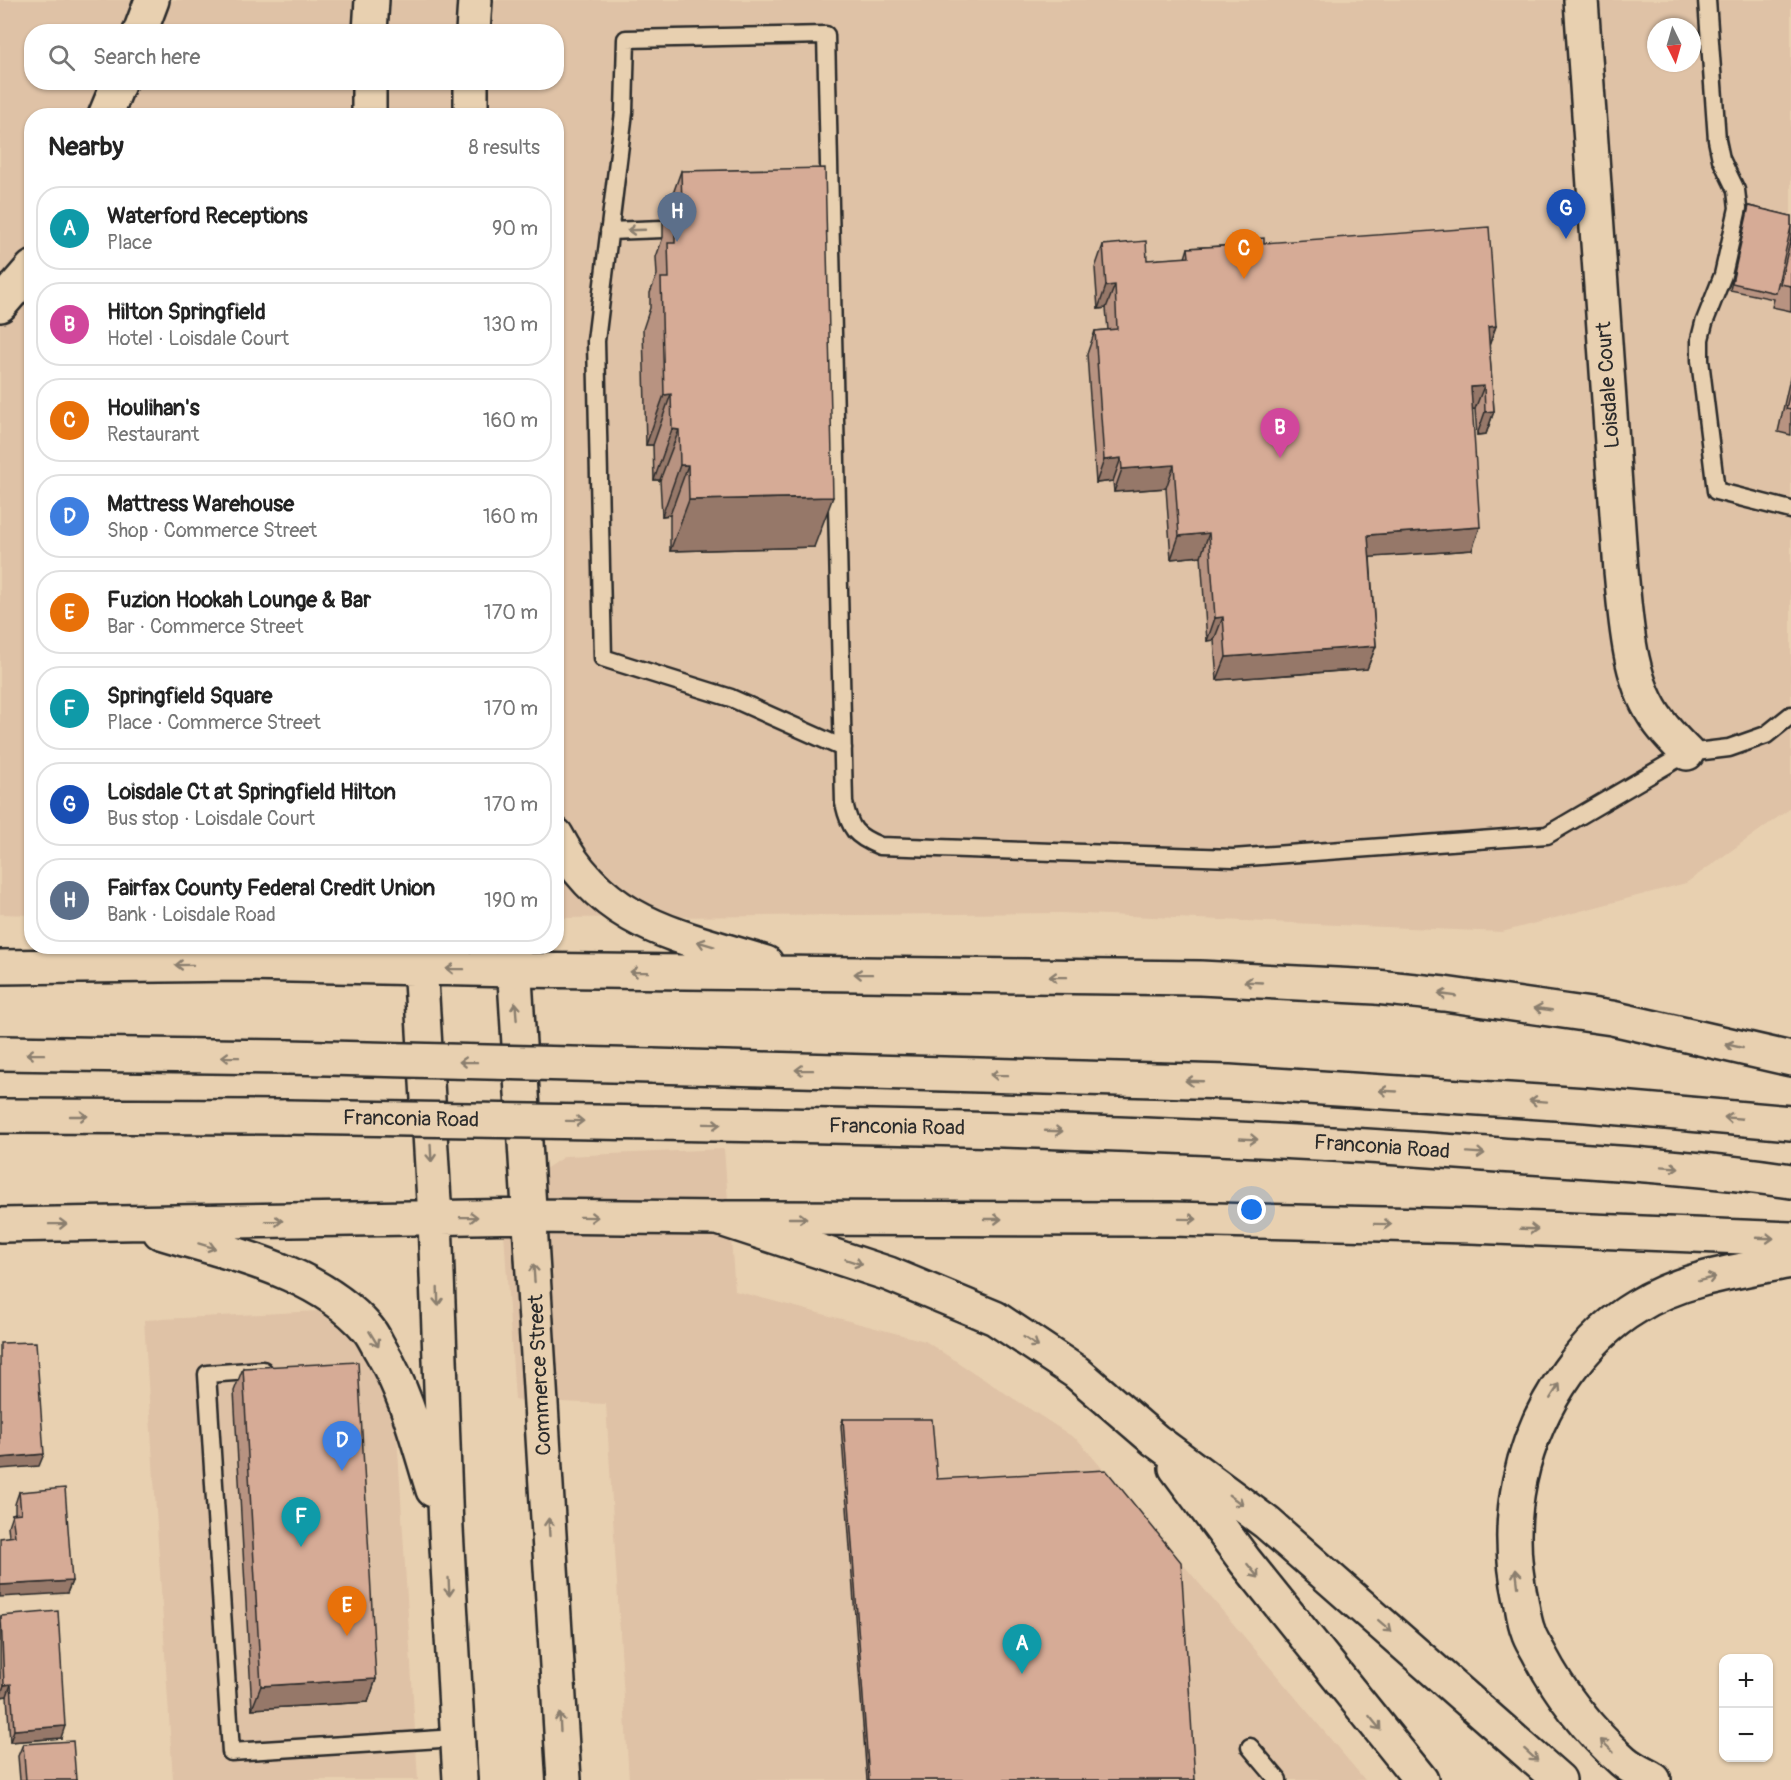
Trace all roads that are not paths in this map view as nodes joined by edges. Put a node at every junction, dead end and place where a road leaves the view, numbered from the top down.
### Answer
1 (152, 0) edge
2 (372, 0) edge
3 (475, 0) edge
4 (1581, 0) edge
5 (1707, 0) edge
6 (143, 24) edge
7 (370, 24) edge
8 (474, 24) edge
9 (116, 90) edge
10 (369, 90) edge
11 (471, 90) edge
12 (108, 108) edge
13 (369, 108) edge
14 (471, 108) edge
15 (663, 229) dead end
16 (609, 231) junction
17 (24, 277) edge
18 (0, 305) edge
19 (1791, 510) edge
20 (1791, 715) edge
21 (843, 748) junction
22 (1687, 753) junction
23 (564, 849) edge
24 (420, 958) edge
25 (513, 958) edge
26 (0, 967) edge
27 (802, 974) junction
28 (0, 1053) edge
29 (1791, 1059) edge
30 (0, 1116) edge
31 (1791, 1123) edge
32 (1791, 1181) edge
33 (530, 1216) junction
34 (435, 1218) junction
35 (718, 1218) junction
36 (131, 1223) junction
37 (0, 1225) edge
38 (1791, 1239) edge
39 (1791, 1261) edge
40 (275, 1369) edge
41 (1155, 1440) junction
42 (446, 1529) junction
43 (457, 1738) junction
44 (1250, 1747) dead end
45 (460, 1780) edge
46 (564, 1780) edge
47 (1278, 1780) edge
48 (1421, 1780) edge
49 (1559, 1780) edge
50 (1654, 1780) edge

1 - 6 main road
2 - 7 main road
3 - 8 main road
4 - 22 main road, Loisdale Court
5 - 19 lane
9 - 12 main road
10 - 13 main road
11 - 14 main road
15 -> 16 lane
16 - 21 lane
16 - 21 lane
17 - 18 main road
20 - 22 lane
21 - 22 lane
27 -> 23 main road
25 -> 24 main road
24 -> 26 main road
24 -> 34 main road
27 -> 25 main road
33 -> 25 main road, Commerce Street
29 -> 27 main road
31 -> 28 main road, bridge
30 -> 32 main road, Franconia Road, bridge
34 -> 33 main road
33 -> 35 main road
46 -> 33 main road, Commerce Street
36 -> 34 main road
34 -> 42 main road
35 -> 38 main road
35 -> 41 main road
37 -> 36 main road
36 -> 42 main road
50 -> 39 main road
40 - 43 lane
41 -> 48 main road
41 -> 49 main road
42 -> 43 main road
43 - 45 main road
44 - 47 lane

